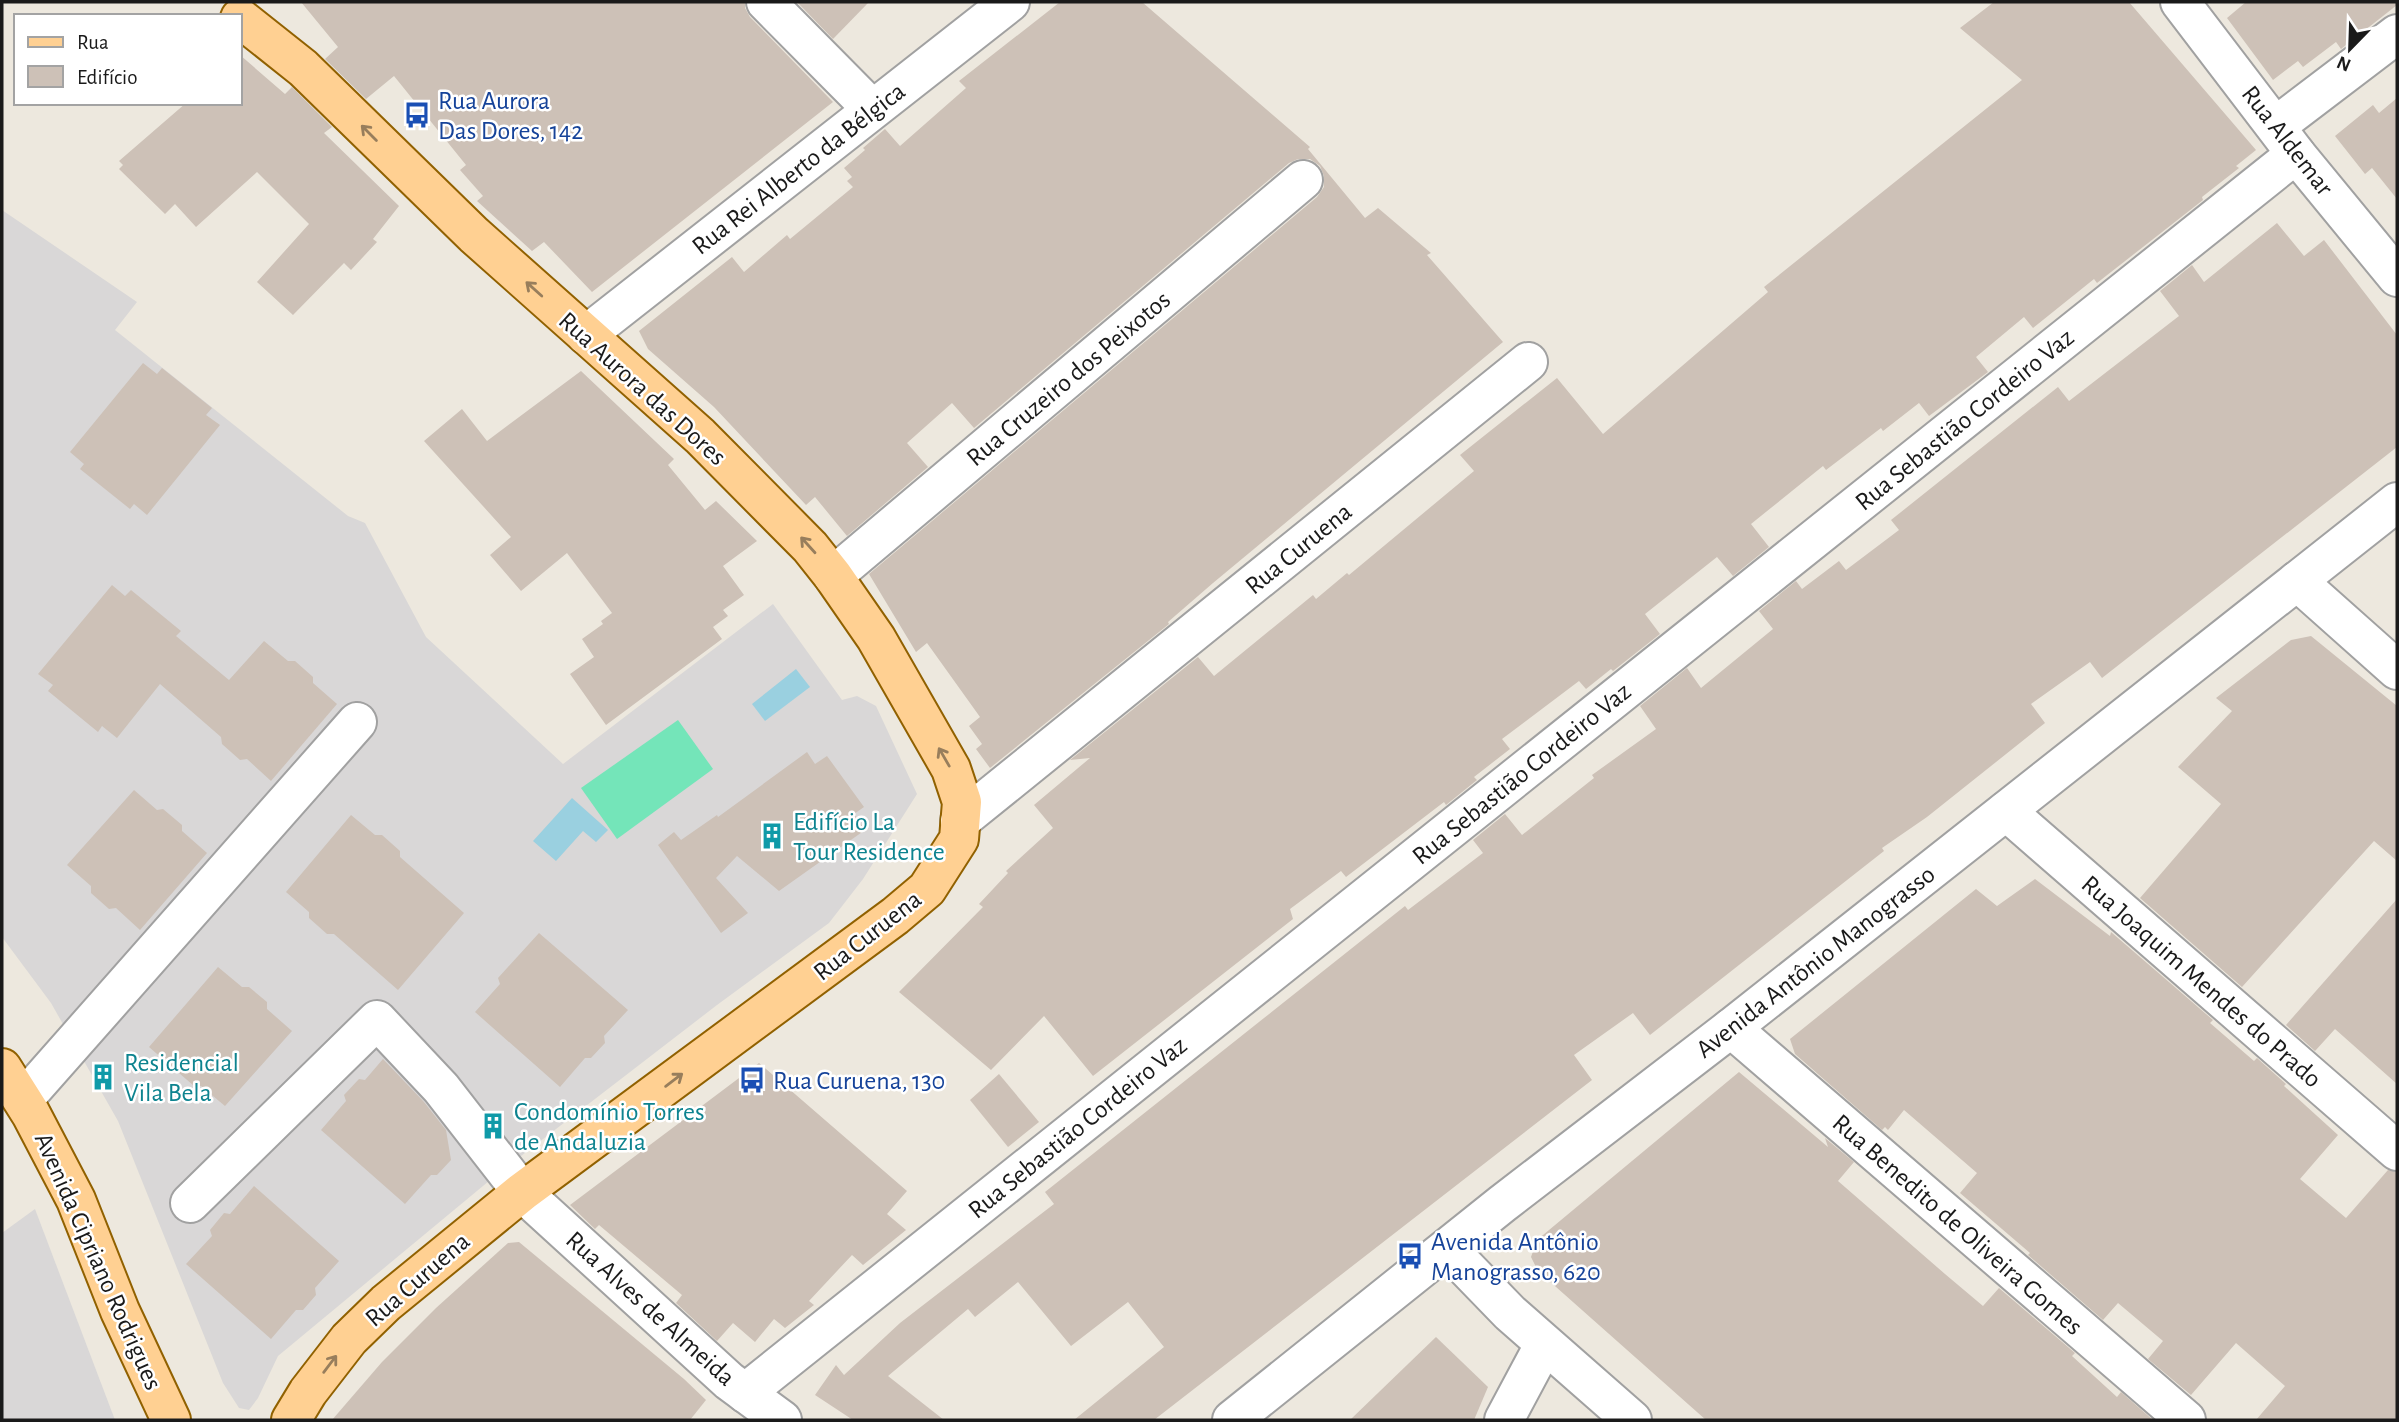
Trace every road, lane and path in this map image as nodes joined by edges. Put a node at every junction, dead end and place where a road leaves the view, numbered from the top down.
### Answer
1 (219, 2) edge
2 (766, 2) edge
3 (1010, 2) edge
4 (2180, 2) edge
5 (234, 14) edge
6 (242, 20) edge
7 (2397, 34) edge
8 (872, 109) junction
9 (2286, 140) junction
10 (1303, 180) dead end
11 (2397, 277) edge
12 (586, 335) junction
13 (1528, 362) dead end
14 (2397, 502) edge
15 (833, 576) junction
16 (2297, 582) junction
17 (2397, 670) edge
18 (357, 722) dead end
19 (2006, 811) junction
20 (960, 821) junction
21 (1731, 1027) junction
22 (2, 1068) edge
23 (23, 1100) junction
24 (2397, 1151) edge
25 (522, 1192) junction
26 (190, 1203) dead end
27 (1448, 1249) junction
28 (1544, 1345) junction
29 (745, 1392) junction
30 (171, 1420) edge
31 (291, 1420) edge
32 (782, 1420) edge
33 (1233, 1420) edge
34 (1504, 1420) edge
35 (1632, 1420) edge
36 (2186, 1420) edge

1 - 5 main road, Rua Aurora das Dores
2 - 8 street
3 - 8 street, Rua Rei Alberto da Bélgica
4 - 9 street, Rua Aldemar
12 -> 6 main road, Rua Aurora das Dores
7 - 9 street, Rua Sebastião Cordeiro Vaz
8 - 12 street, Rua Rei Alberto da Bélgica
9 - 11 street, Rua Aldemar
9 - 29 street, Rua Sebastião Cordeiro Vaz
10 - 15 street, Rua Cruzeiro dos Peixotos
15 -> 12 main road, Rua Aurora das Dores
13 - 20 street, Rua Curuena
14 - 16 street, Avenida Antônio Manograsso
20 -> 15 main road, Rua Aurora das Dores
16 - 17 street
16 - 19 street, Avenida Antônio Manograsso
18 - 23 street
19 - 21 street, Avenida Antônio Manograsso
19 - 24 street, Rua Joaquim Mendes do Prado
25 -> 20 main road, Rua Curuena
21 - 27 street, Avenida Antônio Manograsso
21 - 36 street, Rua Benedito de Oliveira Gomes
22 - 23 main road, Avenida Cipriano Rodrigues
23 - 30 main road, Avenida Cipriano Rodrigues
25 - 26 street, Rua Alves de Almeida
25 - 29 street, Rua Alves de Almeida
31 -> 25 main road, Rua Curuena
27 - 28 street
27 - 33 street, Avenida Antônio Manograsso
28 - 34 street
28 - 35 street
29 - 32 street, Rua Alves de Almeida

